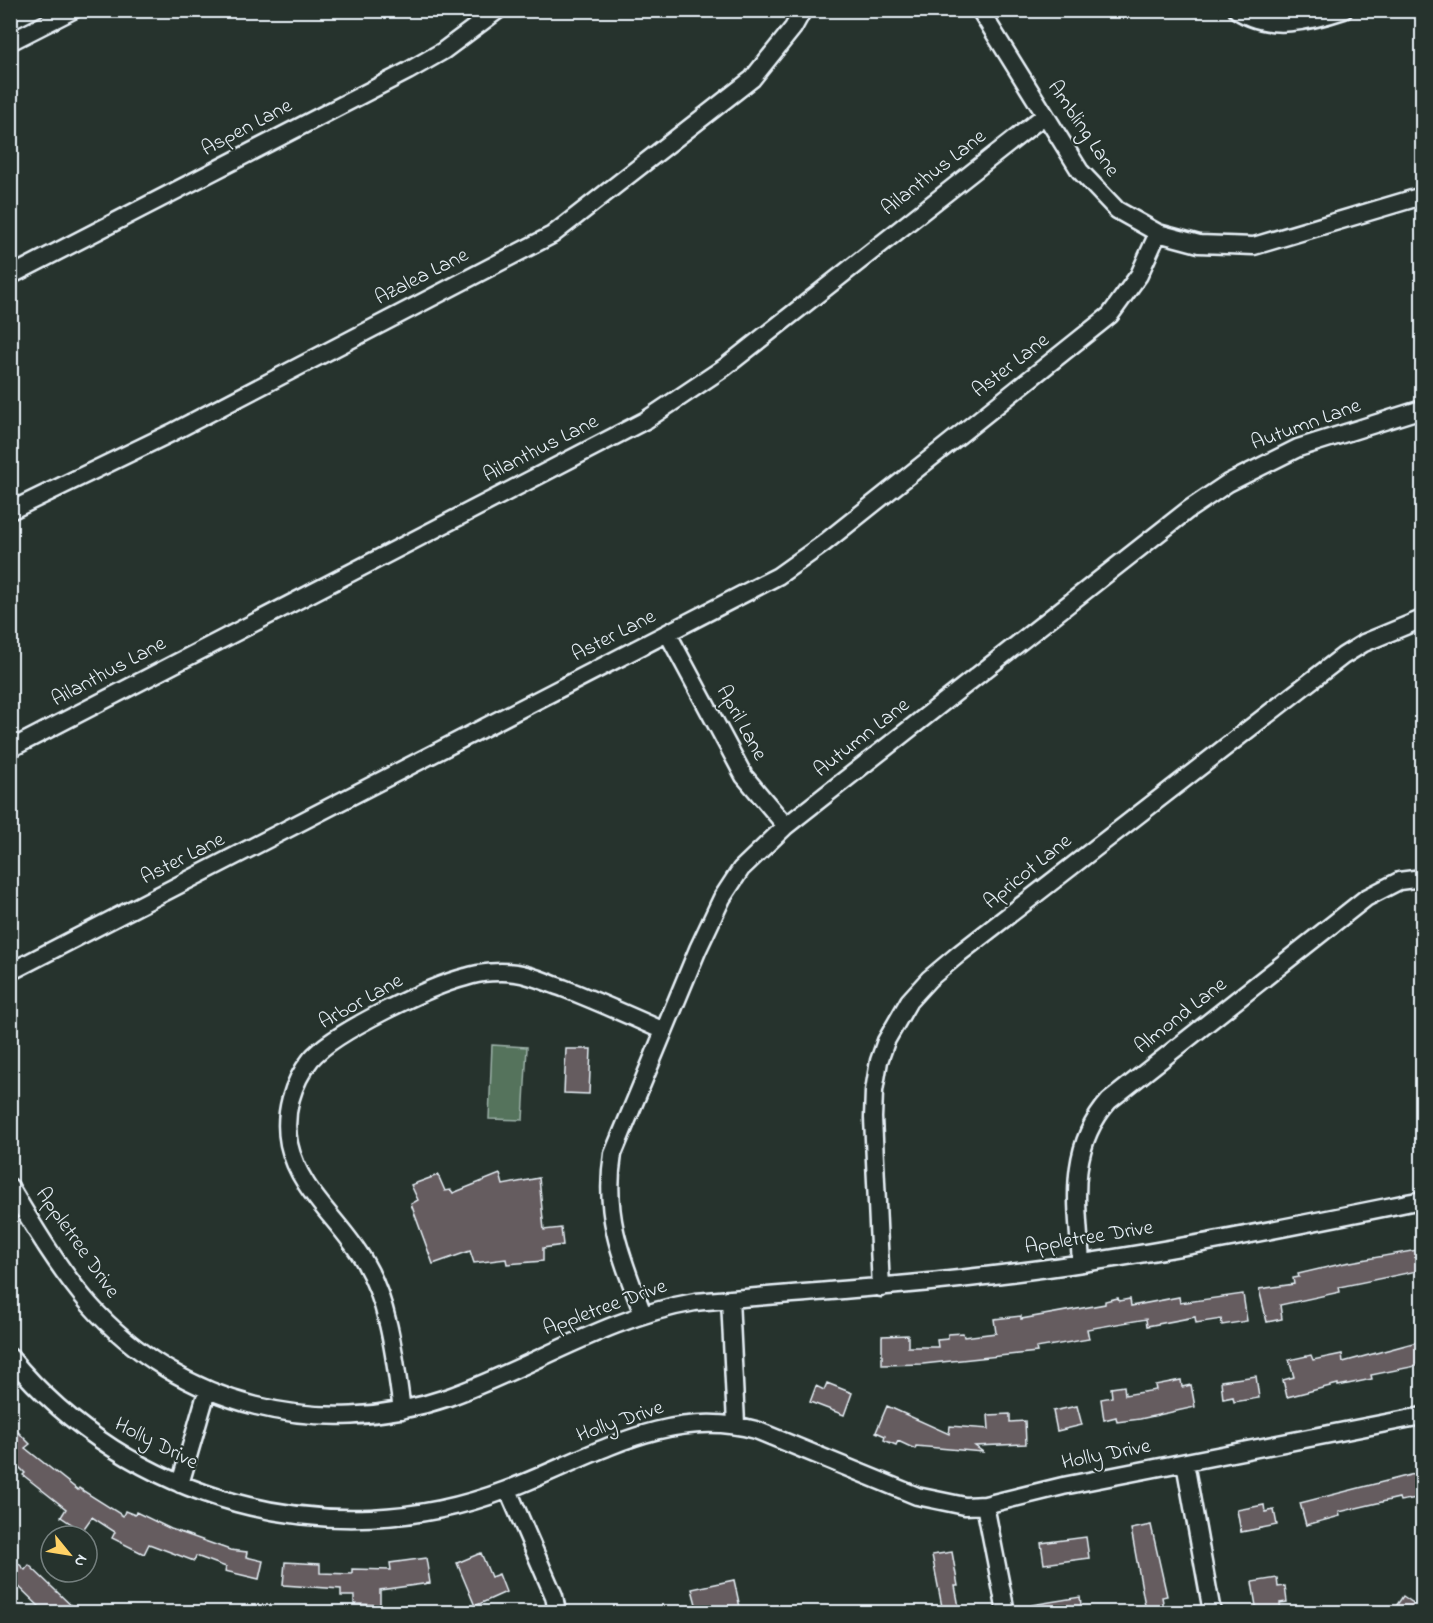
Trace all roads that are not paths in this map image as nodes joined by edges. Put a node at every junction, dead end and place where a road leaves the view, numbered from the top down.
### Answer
1 (73, 10) edge
2 (498, 10) edge
3 (803, 10) edge
4 (980, 10) edge
5 (1237, 10) edge
6 (1344, 10) edge
7 (10, 42) edge
8 (1045, 115) junction
9 (1422, 196) edge
10 (1158, 233) junction
11 (10, 276) edge
12 (1422, 409) edge
13 (10, 511) edge
14 (1422, 620) edge
15 (668, 634) junction
16 (10, 748) edge
17 (786, 826) junction
18 (1422, 878) edge
19 (10, 972) edge
20 (664, 1031) junction
21 (10, 1187) edge
22 (1422, 1200) edge
23 (1081, 1262) junction
24 (881, 1288) junction
25 (730, 1299) junction
26 (643, 1314) junction
27 (10, 1357) edge
28 (207, 1391) junction
29 (402, 1410) junction
30 (1422, 1416) edge
31 (736, 1424) junction
32 (1185, 1463) junction
33 (180, 1484) junction
34 (508, 1490) junction
35 (984, 1505) junction
36 (557, 1612) edge
37 (1006, 1612) edge
38 (1212, 1612) edge

1 - 7 street
2 - 11 street, Aspen Lane
3 - 13 street, Azalea Lane
4 - 8 street, Ambling Lane
5 - 6 street
8 - 10 street, Ambling Lane
8 - 16 street, Ailanthus Lane
9 - 10 street, Ambling Lane
10 - 15 street, Aster Lane
12 - 17 street, Autumn Lane
14 - 24 street, Apricot Lane
15 - 17 street, April Lane
15 - 19 street, Aster Lane
17 - 20 street, Autumn Lane
18 - 23 street, Almond Lane
20 - 26 street, Autumn Lane
20 - 29 street, Arbor Lane
21 - 28 street, Appletree Drive
22 - 23 street, Appletree Drive
23 - 24 street, Appletree Drive
24 - 25 street, Appletree Drive
25 - 26 street, Appletree Drive
25 - 31 street
26 - 29 street, Appletree Drive
27 - 33 street, Holly Drive
28 - 29 street, Appletree Drive
28 - 33 street
30 - 32 street, Holly Drive
31 - 34 street, Holly Drive
31 - 35 street, Holly Drive
32 - 35 street, Holly Drive
32 - 38 street
33 - 34 street, Holly Drive
34 - 36 street
35 - 37 street

